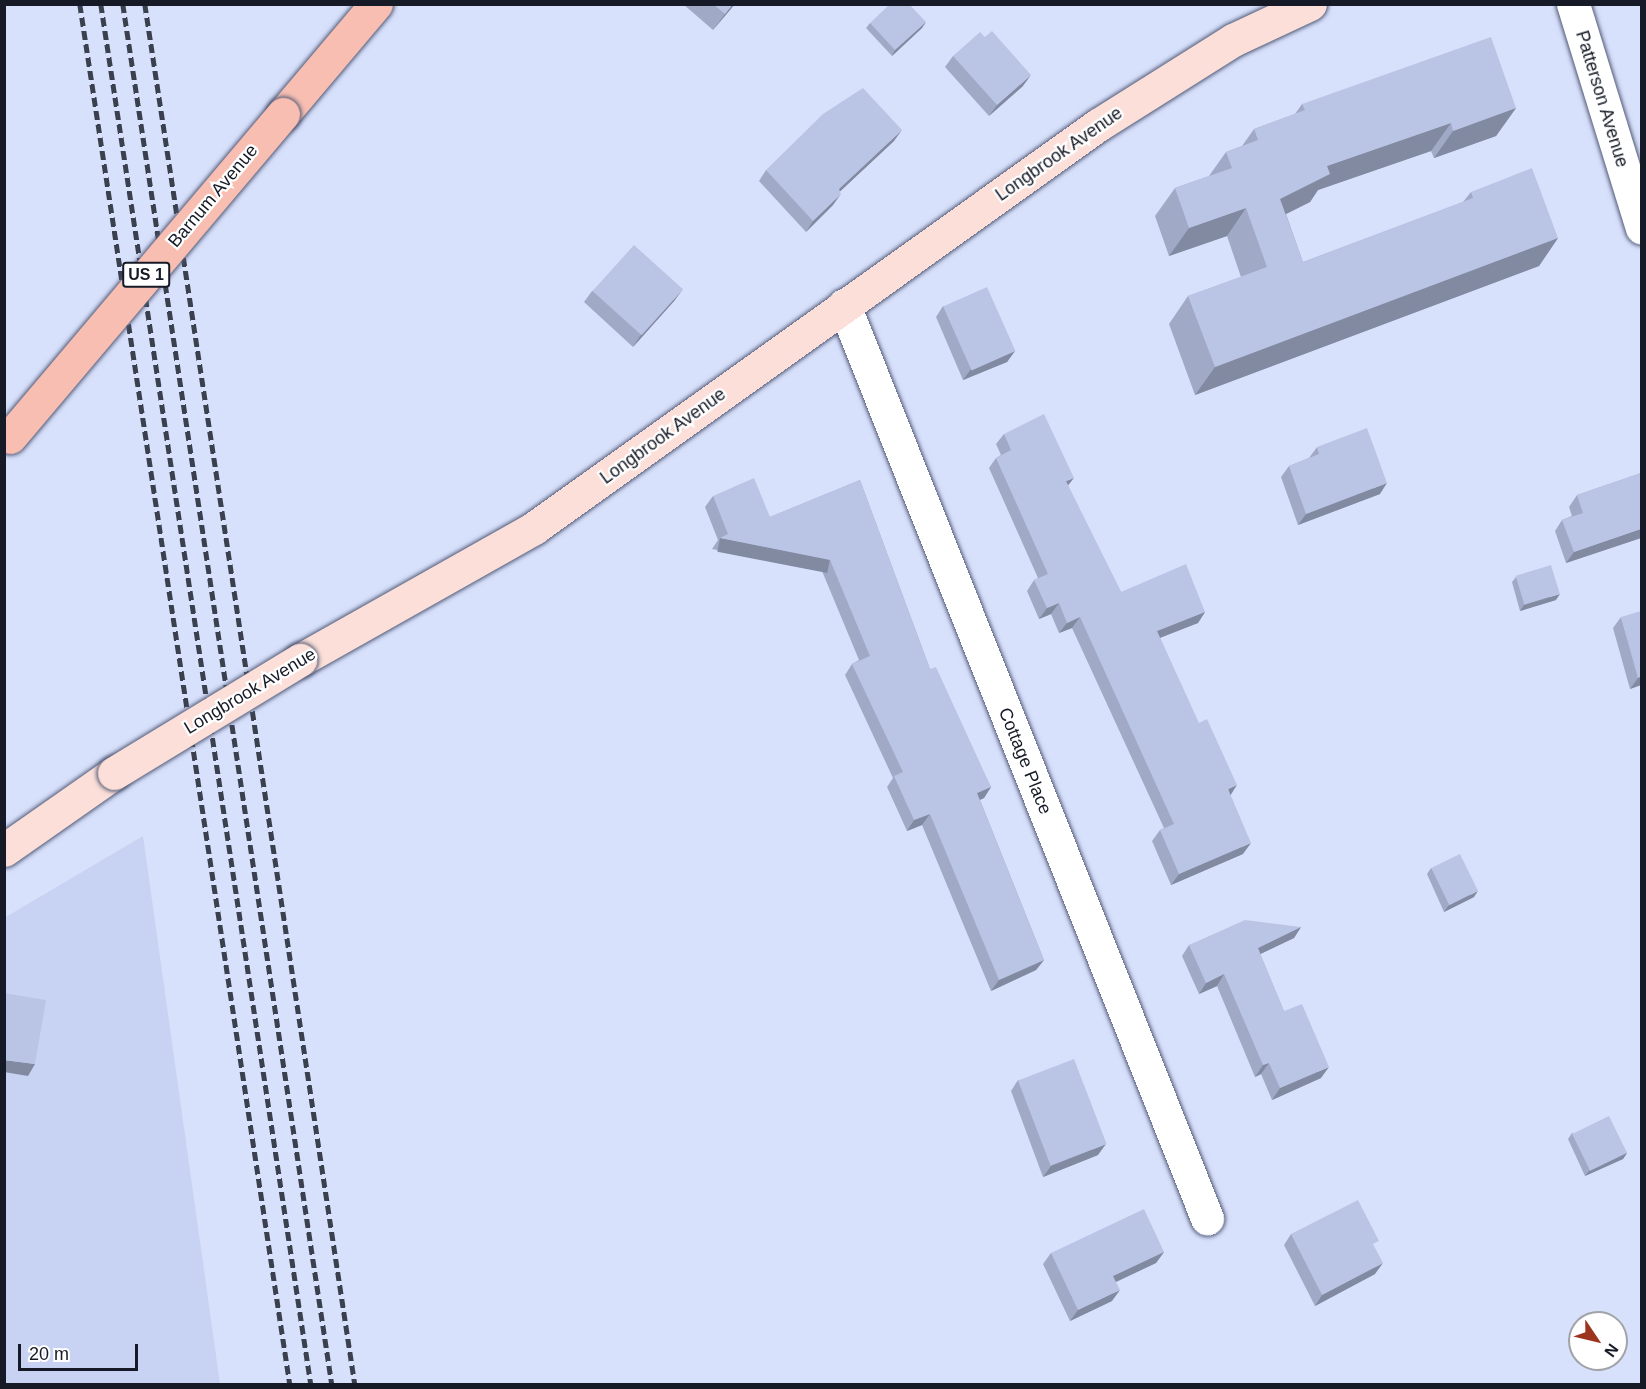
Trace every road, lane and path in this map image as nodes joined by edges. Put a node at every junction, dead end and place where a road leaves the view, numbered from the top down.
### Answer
1 (376, 4) edge
2 (1310, 4) edge
3 (1573, 4) edge
4 (1641, 228) edge
5 (844, 305) junction
6 (7, 441) edge
7 (4, 850) edge
8 (1207, 1218) dead end

1 - 6 main road, Barnum Avenue / US 1, bridge
2 - 5 street, Longbrook Avenue
3 - 4 street, Patterson Avenue
5 - 7 street, Longbrook Avenue, bridge
5 - 8 street, Cottage Place

